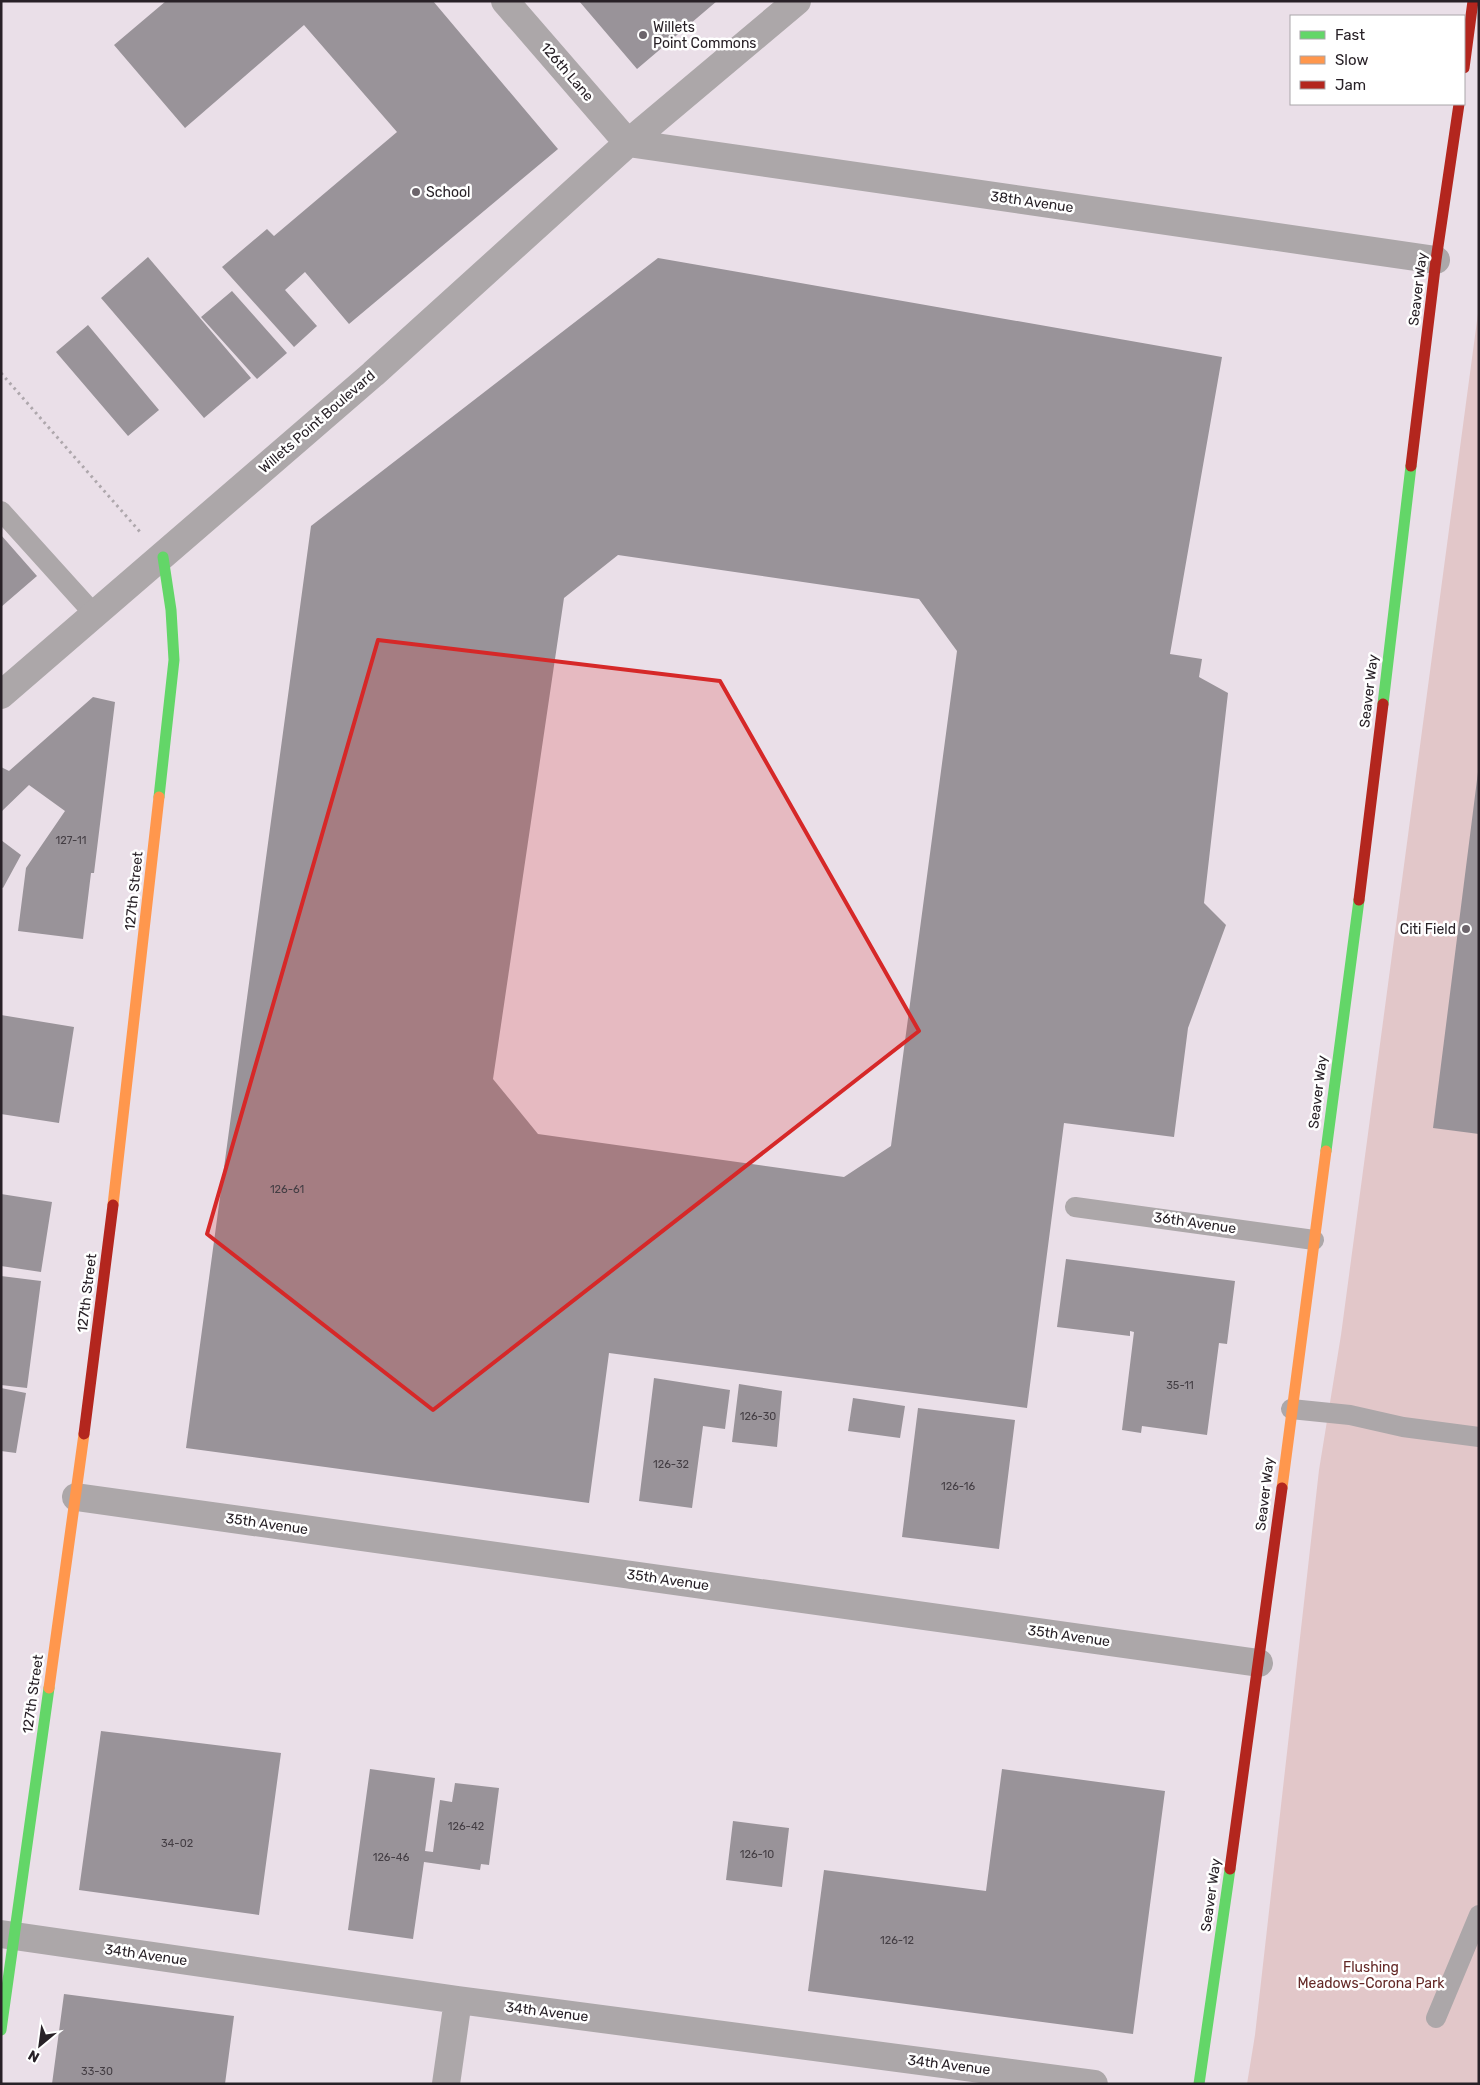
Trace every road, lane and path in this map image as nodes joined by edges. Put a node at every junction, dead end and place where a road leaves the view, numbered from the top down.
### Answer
1 (505, 1) edge
2 (797, 1) edge
3 (1473, 1) edge
4 (1465, 61) edge
5 (1459, 105) edge
6 (628, 143) junction
7 (1436, 260) junction
8 (1, 374) edge
9 (1, 511) edge
10 (163, 557) junction
11 (95, 615) junction
12 (1, 696) edge
13 (1075, 1207) dead end
14 (1314, 1240) junction
15 (1291, 1409) junction
16 (1479, 1437) edge
17 (76, 1498) junction
18 (1259, 1664) junction
19 (1479, 1915) edge
20 (8, 1935) edge
21 (458, 2000) junction
22 (1436, 2018) dead end
23 (1, 2030) edge
24 (446, 2084) edge
25 (1094, 2084) edge
26 (1199, 2084) edge

1 - 6 street, 126th Lane
2 - 6 street, Willets Point Boulevard
3 - 4 main road
5 - 7 main road, Seaver Way
6 - 7 street, 38th Avenue
6 - 10 street, Willets Point Boulevard
7 - 14 main road, Seaver Way
8 - 10 path
9 - 11 lane
10 - 11 street, Willets Point Boulevard
10 - 17 main road, 127th Street
11 - 12 street, Willets Point Boulevard
13 - 14 lane, 36th Avenue
14 - 15 main road, Seaver Way
15 - 16 lane
15 - 18 main road, Seaver Way
17 - 18 street, 35th Avenue
17 - 20 main road, 127th Street
18 - 26 main road, Seaver Way
19 - 22 lane
20 - 21 street, 34th Avenue
20 - 23 main road, 127th Street
21 - 24 street
21 - 25 street, 34th Avenue

